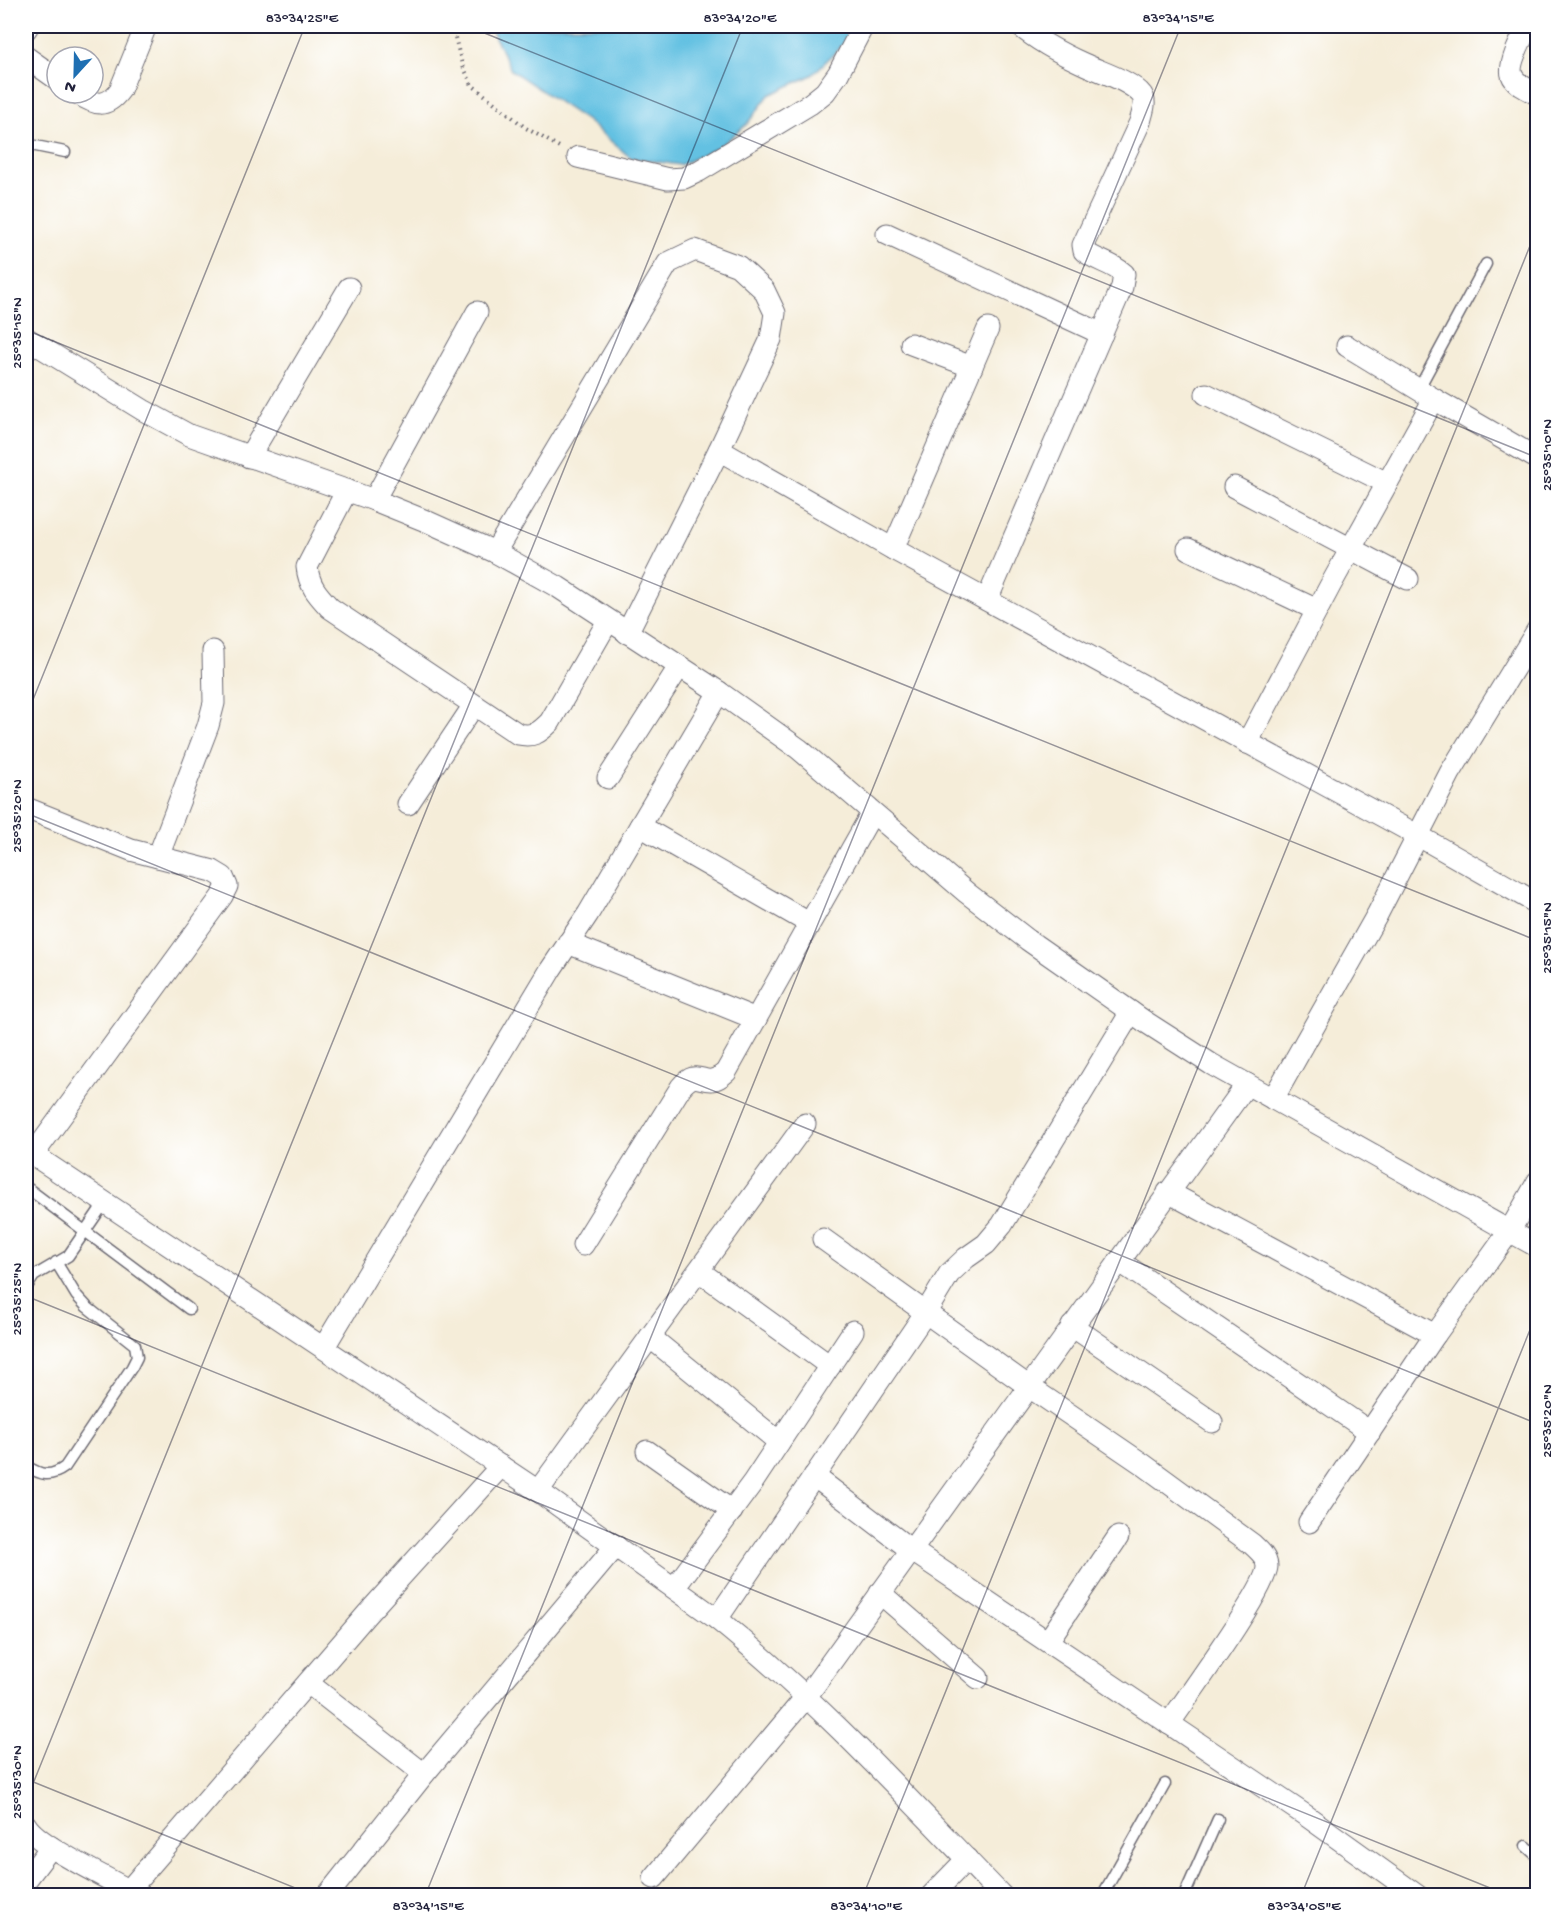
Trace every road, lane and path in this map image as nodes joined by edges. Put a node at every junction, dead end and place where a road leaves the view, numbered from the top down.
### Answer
1 (28, 26) edge
2 (146, 26) edge
3 (452, 26) edge
4 (863, 26) edge
5 (1020, 26) edge
6 (1528, 26) edge
7 (26, 29) edge
8 (26, 57) edge
9 (45, 70) edge
10 (1538, 95) edge
11 (105, 103) edge
12 (26, 144) edge
13 (64, 152) dead end
14 (578, 157) joint
15 (887, 234) dead end
16 (1486, 264) dead end
17 (349, 288) dead end
18 (477, 312) dead end
19 (988, 329) dead end
20 (1102, 334) junction
21 (26, 338) edge
22 (911, 344) dead end
23 (1347, 346) dead end
24 (972, 367) junction
25 (1206, 394) dead end
26 (1426, 394) junction
27 (719, 450) junction
28 (249, 457) junction
29 (1538, 459) edge
30 (1387, 483) junction
31 (1234, 487) dead end
32 (347, 490) junction
33 (374, 500) junction
34 (1351, 548) junction
35 (893, 549) junction
36 (1188, 549) dead end
37 (495, 552) junction
38 (1408, 579) dead end
39 (987, 600) junction
40 (1317, 610) junction
41 (608, 621) junction
42 (1538, 629) edge
43 (627, 633) junction
44 (213, 651) dead end
45 (679, 667) junction
46 (720, 692) junction
47 (474, 705) junction
48 (1247, 743) junction
49 (608, 778) dead end
50 (408, 804) dead end
51 (26, 808) edge
52 (872, 813) junction
53 (640, 826) junction
54 (1417, 835) junction
55 (158, 857) junction
56 (1538, 904) edge
57 (810, 924) junction
58 (568, 944) junction
59 (1131, 1012) junction
60 (756, 1019) junction
61 (1246, 1084) junction
62 (1274, 1100) junction
63 (805, 1124) dead end
64 (29, 1152) edge
65 (1538, 1182) edge
66 (26, 1187) edge
67 (1168, 1192) junction
68 (105, 1202) junction
69 (85, 1231) junction
70 (1509, 1232) junction
71 (822, 1239) dead end
72 (583, 1245) dead end
73 (1538, 1247) edge
74 (1119, 1261) junction
75 (56, 1262) junction
76 (699, 1271) junction
77 (30, 1272) edge
78 (26, 1288) edge
79 (189, 1309) dead end
80 (926, 1312) junction
81 (1072, 1326) junction
82 (853, 1331) dead end
83 (1435, 1335) junction
84 (650, 1337) junction
85 (324, 1347) junction
86 (830, 1366) junction
87 (1028, 1386) junction
88 (1212, 1422) dead end
89 (1370, 1432) junction
90 (779, 1442) junction
91 (647, 1451) dead end
92 (501, 1466) junction
93 (26, 1467) edge
94 (814, 1476) junction
95 (538, 1491) junction
96 (732, 1511) junction
97 (1309, 1522) dead end
98 (1118, 1537) dead end
99 (616, 1546) junction
100 (911, 1550) junction
101 (675, 1587) junction
102 (880, 1593) junction
103 (717, 1619) junction
104 (1048, 1641) junction
105 (978, 1678) dead end
106 (308, 1683) junction
107 (806, 1697) junction
108 (1169, 1724) junction
109 (424, 1774) junction
110 (1165, 1784) dead end
111 (1218, 1819) dead end
112 (26, 1824) edge
113 (1526, 1846) dead end
114 (51, 1847) junction
115 (1538, 1857) edge
116 (967, 1859) junction
117 (654, 1878) dead end
118 (26, 1880) edge
119 (133, 1893) edge
120 (327, 1896) edge
121 (931, 1896) edge
122 (1002, 1896) edge
123 (1102, 1896) edge
124 (1184, 1896) edge
125 (1418, 1896) edge

1 - 7 street
2 - 11 street
3 - 14 path
4 - 14 street
5 - 20 street
6 - 10 street
8 - 9 street
12 - 13 lane
15 - 20 street
16 - 26 lane
17 - 28 street
18 - 33 street
19 - 24 street
20 - 39 street
21 - 28 street
22 - 24 street
23 - 26 street
24 - 35 street
25 - 30 street
26 - 29 street
26 - 30 street
27 - 35 street
27 - 37 street
27 - 43 street
28 - 32 street
30 - 34 street
31 - 34 street
32 - 33 street
32 - 47 street
33 - 37 street
34 - 38 street
34 - 40 street
35 - 39 street
36 - 40 street
37 - 41 street
39 - 48 street
40 - 48 street
41 - 43 street
41 - 47 street
42 - 54 street
43 - 45 street
44 - 55 street
45 - 46 street
45 - 49 street
46 - 52 street
46 - 53 street
47 - 50 street
48 - 54 street
51 - 55 street
52 - 57 street
52 - 59 street
53 - 57 street
53 - 58 street
54 - 56 street
54 - 62 street
55 - 64 street
57 - 60 street
58 - 60 street
58 - 85 street
59 - 61 street
59 - 80 street
60 - 72 street
61 - 62 street
61 - 67 street
62 - 70 street
63 - 76 street
64 - 68 street
65 - 70 street
66 - 69 lane
67 - 74 street
67 - 83 street
68 - 69 lane
68 - 85 street
69 - 75 lane
69 - 79 lane
70 - 73 street
70 - 83 street
71 - 80 street
74 - 81 street
74 - 89 street
75 - 77 lane
75 - 93 lane
76 - 84 street
76 - 86 street
77 - 78 lane
80 - 87 street
80 - 94 street
81 - 87 street
81 - 88 street
82 - 86 street
83 - 89 street
84 - 90 street
84 - 95 street
85 - 92 street
86 - 90 street
87 - 100 street
87 - 108 street
89 - 97 street
90 - 96 street
91 - 96 street
92 - 95 street
92 - 106 street
94 - 100 street
94 - 103 street
95 - 99 street
96 - 101 street
98 - 104 street
99 - 101 street
99 - 109 street
100 - 102 street
100 - 104 street
101 - 103 street
102 - 105 street
102 - 107 street
103 - 107 street
104 - 108 street
106 - 109 street
106 - 119 street
107 - 116 street
107 - 117 street
108 - 125 street
109 - 120 street
110 - 123 lane
111 - 124 lane
112 - 114 street
113 - 115 lane
114 - 118 street
114 - 119 street
116 - 121 street
116 - 122 street

